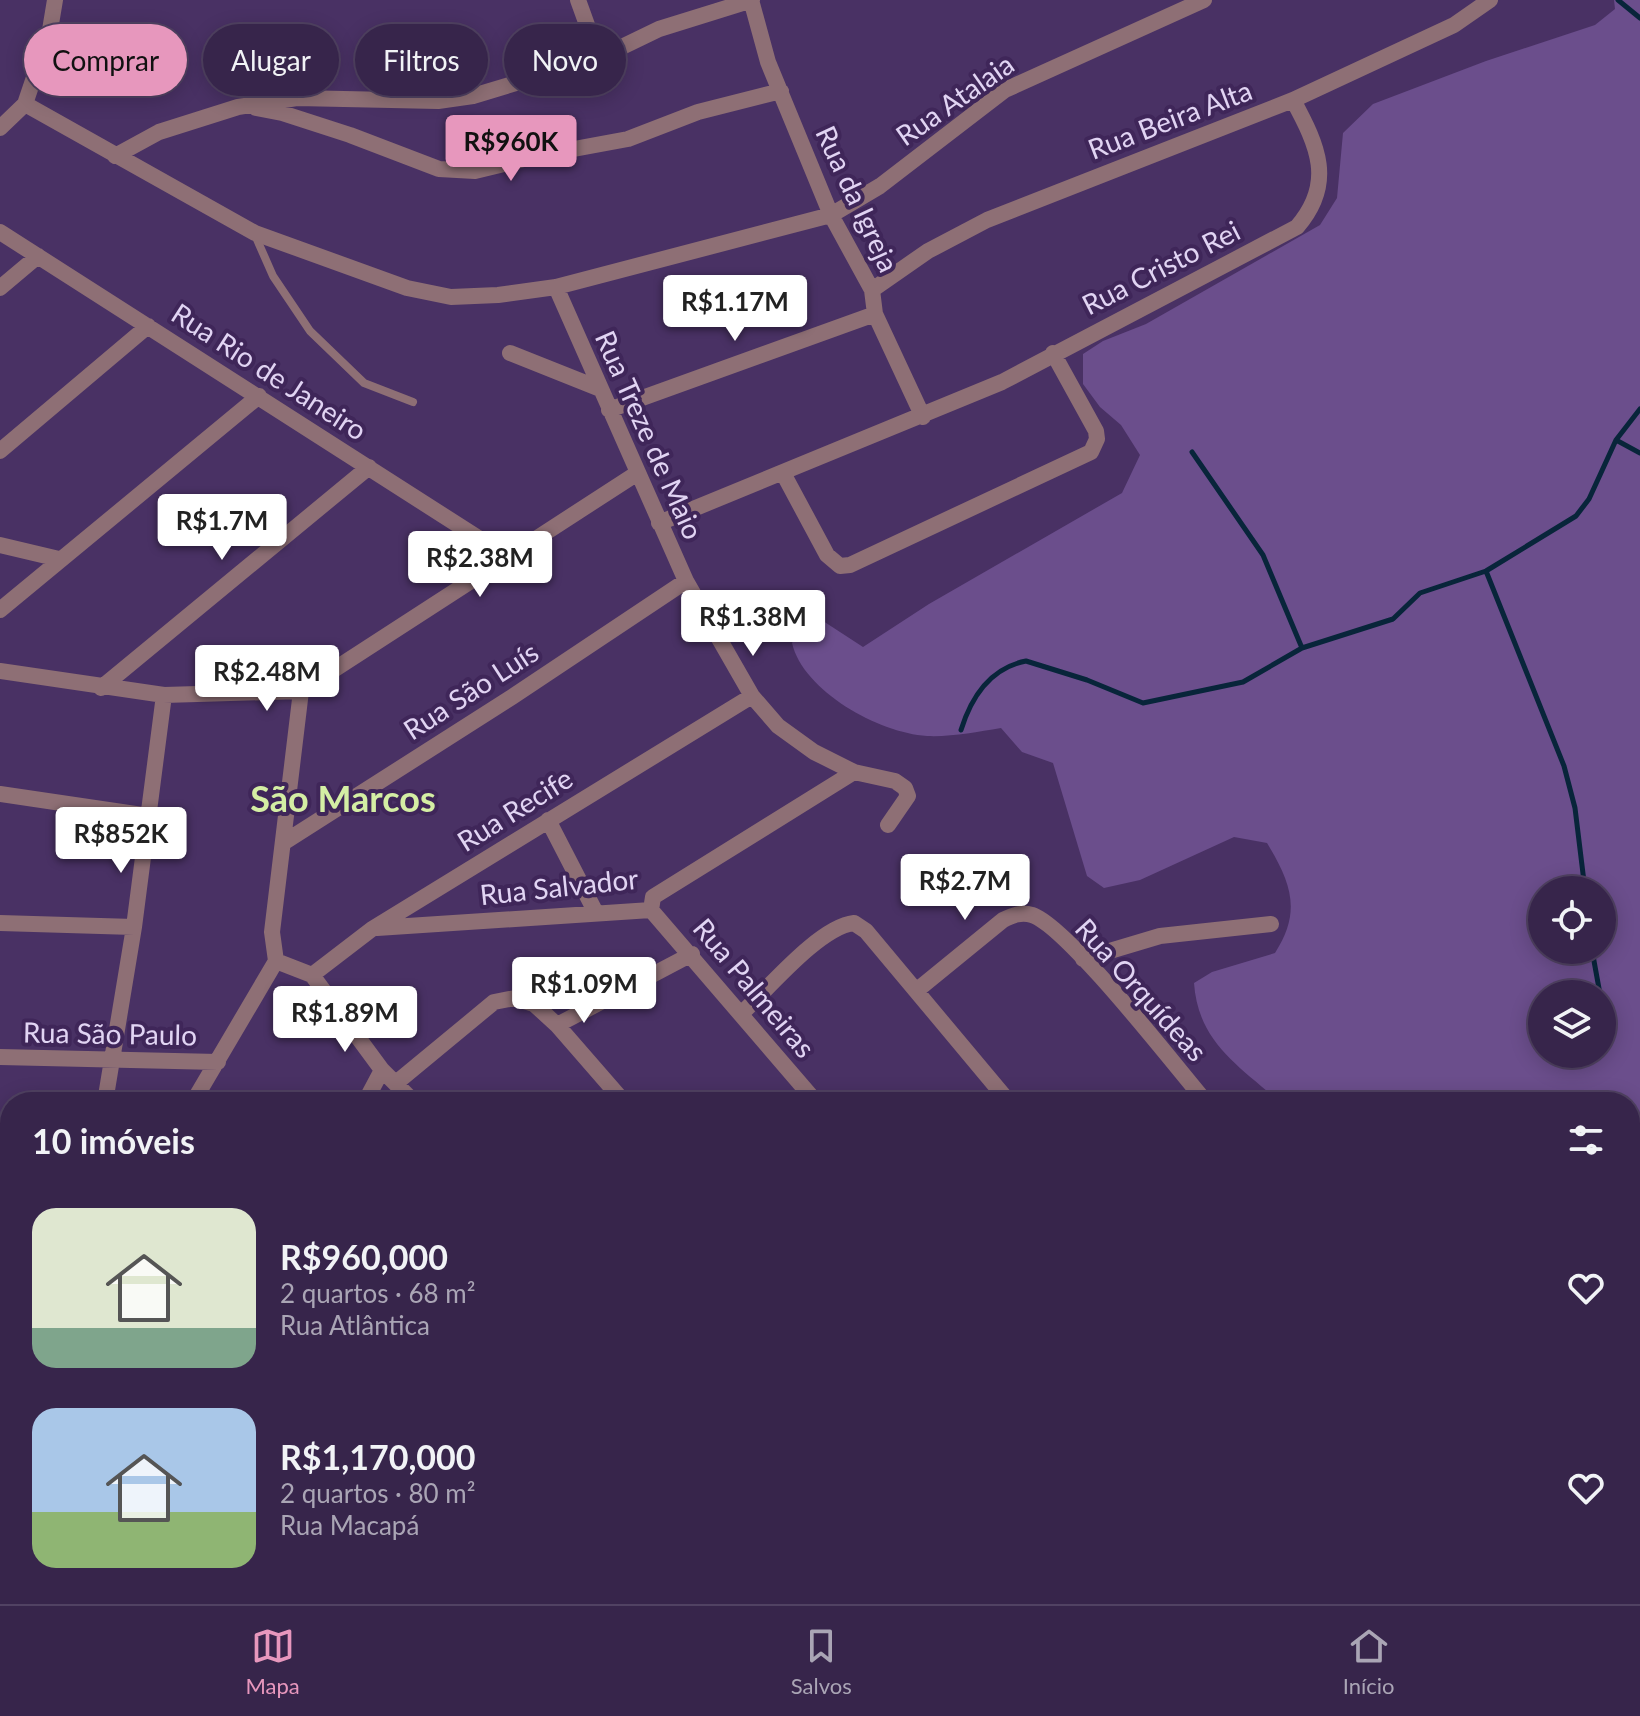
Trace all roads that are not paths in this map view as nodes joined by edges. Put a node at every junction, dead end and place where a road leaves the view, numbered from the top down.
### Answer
1 (55, 0) edge
2 (578, 0) edge
3 (752, 0) edge
4 (1204, 0) edge
5 (1490, 0) edge
6 (587, 24) edge
7 (626, 45) edge
8 (504, 87) edge
9 (781, 91) junction
10 (1293, 100) junction
11 (25, 104) junction
12 (238, 107) junction
13 (0, 128) edge
14 (115, 156) junction
15 (831, 215) junction
16 (0, 232) edge
17 (255, 233) junction
18 (38, 256) junction
19 (556, 287) junction
20 (0, 288) edge
21 (872, 290) junction
22 (875, 314) junction
23 (148, 326) junction
24 (510, 353) dead end
25 (1053, 353) junction
26 (598, 388) junction
27 (259, 396) junction
28 (413, 402) dead end
29 (609, 410) junction
30 (923, 417) junction
31 (0, 451) edge
32 (369, 467) junction
33 (783, 473) junction
34 (636, 474) junction
35 (659, 523) junction
36 (0, 545) edge
37 (508, 557) junction
38 (59, 559) junction
39 (686, 581) junction
40 (0, 610) edge
41 (0, 671) edge
42 (101, 688) junction
43 (301, 691) junction
44 (164, 695) junction
45 (752, 696) junction
46 (854, 772) junction
47 (0, 794) edge
48 (149, 816) junction
49 (548, 820) junction
50 (888, 825) dead end
51 (283, 843) junction
52 (651, 910) junction
53 (596, 913) junction
54 (0, 923) edge
55 (1271, 924) dead end
56 (134, 927) junction
57 (372, 929) junction
58 (692, 954) junction
59 (1083, 959) junction
60 (276, 961) junction
61 (312, 975) junction
62 (916, 991) junction
63 (742, 1013) junction
64 (557, 1025) junction
65 (0, 1057) edge
66 (110, 1061) junction
67 (218, 1062) junction
68 (382, 1070) junction
69 (396, 1083) junction
70 (106, 1092) edge
71 (199, 1092) edge
72 (370, 1092) edge
73 (405, 1092) edge
74 (615, 1092) edge
75 (808, 1092) edge
76 (1001, 1092) edge
77 (1197, 1092) edge

1 - 11 street
2 - 6 street
3 - 7 street
3 - 9 street, Rua da Igreja
4 - 15 street, Rua Atalaia
5 - 10 street, Rua Beira Alta
8 - 12 street
9 - 12 street
9 - 15 street, Rua da Igreja
10 - 21 street, Rua Beira Alta
10 - 25 street, Rua Cristo Rei
11 - 13 street
11 - 14 street, Rua Atalaia
12 - 14 street
14 - 17 street, Rua Atalaia
15 - 19 street, Rua Atalaia
15 - 21 street, Rua da Igreja
16 - 18 street, Rua Rio de Janeiro
17 - 19 street, Rua Atalaia
17 - 28 lane
18 - 20 street
18 - 23 street, Rua Rio de Janeiro
19 - 26 street, Rua Treze de Maio
21 - 22 street, Rua da Igreja
22 - 29 street
22 - 30 street, Rua da Igreja
23 - 27 street, Rua Rio de Janeiro
23 - 31 street
24 - 26 street
25 - 30 street, Rua Cristo Rei
25 - 33 street
26 - 29 street, Rua Treze de Maio
27 - 32 street, Rua Rio de Janeiro
27 - 38 street
29 - 34 street, Rua Treze de Maio
30 - 33 street, Rua Cristo Rei
32 - 37 street, Rua Rio de Janeiro
32 - 42 street
33 - 35 street, Rua Cristo Rei
34 - 35 street, Rua Treze de Maio
34 - 37 street
35 - 39 street, Rua Treze de Maio
36 - 38 street
37 - 43 street
38 - 40 street
39 - 45 street, Rua Treze de Maio
39 - 51 street, Rua São Luís
41 - 42 street
42 - 44 street
43 - 44 street
43 - 51 street
44 - 48 street
45 - 46 street, Rua Treze de Maio
45 - 49 street, Rua Recife
46 - 50 street, Rua Treze de Maio
46 - 52 street, Rua Salvador
47 - 48 street
48 - 56 street
49 - 53 street
49 - 57 street, Rua Recife
51 - 60 street
52 - 53 street, Rua Salvador
52 - 58 street, Rua Palmeiras
53 - 57 street, Rua Salvador
54 - 56 street
55 - 59 street
56 - 66 street
57 - 61 street, Rua Recife
58 - 63 street, Rua Palmeiras
58 - 64 street
59 - 62 street, Rua Orquídeas
59 - 77 street, Rua Orquídeas
60 - 61 street
60 - 67 street
61 - 68 street
62 - 63 street
62 - 76 street
63 - 75 street, Rua Palmeiras
64 - 69 street
64 - 74 street
65 - 66 street, Rua São Paulo
66 - 67 street, Rua São Paulo
66 - 70 street
67 - 71 street
68 - 69 street
68 - 72 street
69 - 73 street

